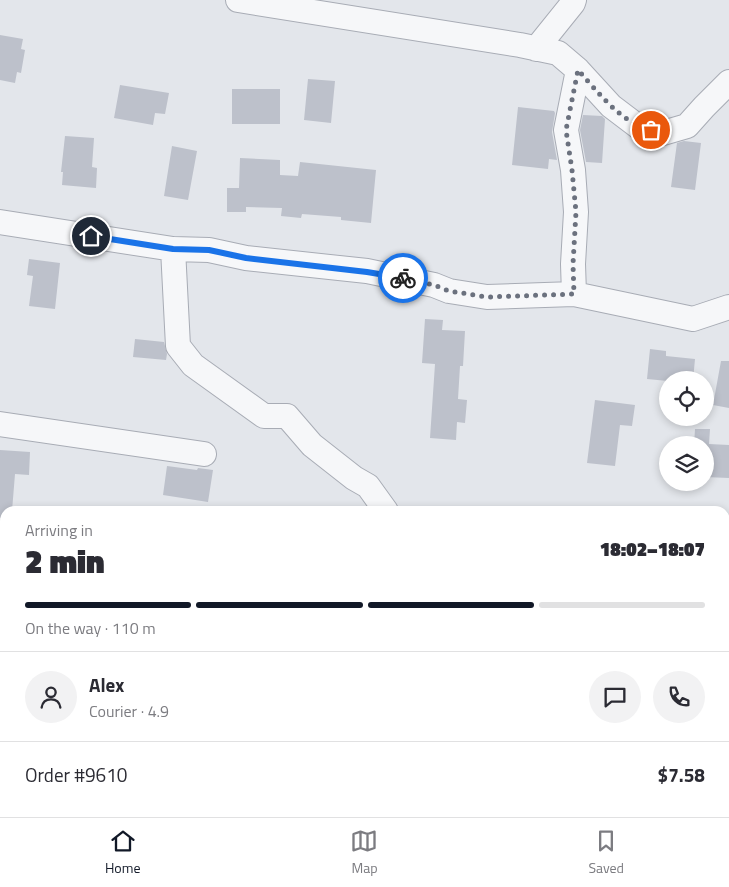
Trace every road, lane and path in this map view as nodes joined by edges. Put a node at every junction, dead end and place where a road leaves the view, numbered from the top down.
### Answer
1 (238, 0) edge
2 (574, 0) edge
3 (536, 49) junction
4 (578, 70) junction
5 (729, 82) edge
6 (0, 222) edge
7 (173, 249) junction
8 (574, 294) junction
9 (729, 307) edge
10 (0, 424) edge
11 (204, 454) dead end
12 (382, 506) edge

1 - 3 street
2 - 3 street
3 - 4 street
4 - 5 street
4 - 8 street
6 - 7 street
7 - 8 street
7 - 12 street
8 - 9 street
10 - 11 street

